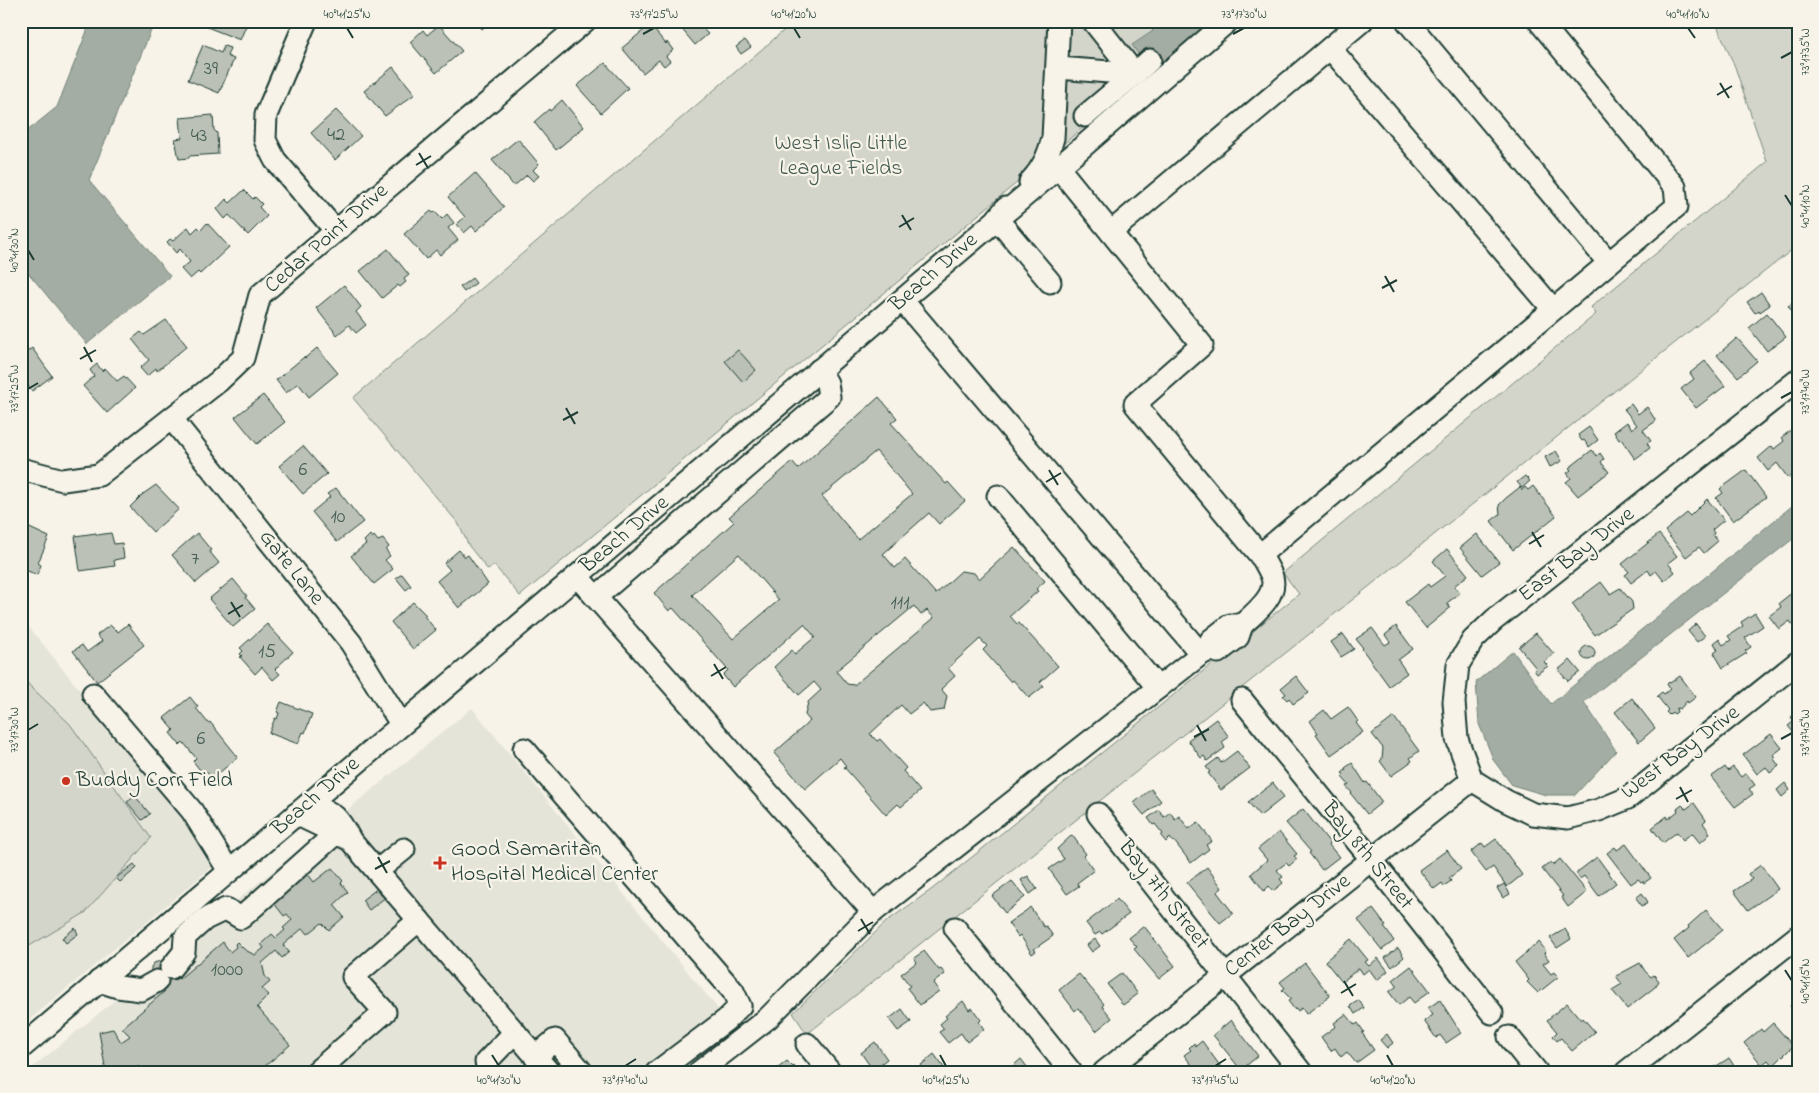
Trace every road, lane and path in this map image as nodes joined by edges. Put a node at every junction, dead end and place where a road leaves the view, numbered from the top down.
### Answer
1 (306, 21) edge
2 (585, 21) edge
3 (1059, 21) edge
4 (1093, 21) edge
5 (1228, 21) edge
6 (1362, 21) edge
7 (1407, 21) edge
8 (1539, 21) edge
9 (1330, 48) junction
10 (1143, 67) junction
11 (1058, 68) junction
12 (1085, 116) dead end
13 (1054, 160) junction
14 (997, 219) junction
15 (335, 230) junction
16 (1111, 232) junction
17 (1609, 263) junction
18 (1050, 282) dead end
19 (902, 300) junction
20 (1553, 309) junction
21 (819, 370) junction
22 (1798, 380) edge
23 (172, 419) junction
24 (21, 469) edge
25 (998, 496) dead end
26 (1260, 554) junction
27 (577, 576) junction
28 (596, 597) junction
29 (1206, 652) junction
30 (1798, 662) edge
31 (1158, 688) junction
32 (93, 694) dead end
33 (1242, 700) dead end
34 (401, 724) junction
35 (524, 748) dead end
36 (1472, 780) junction
37 (302, 809) junction
38 (1098, 814) dead end
39 (343, 837) junction
40 (404, 849) dead end
41 (1372, 860) junction
42 (229, 871) junction
43 (377, 872) junction
44 (873, 912) junction
45 (419, 920) junction
46 (955, 928) dead end
47 (1798, 936) edge
48 (1226, 975) junction
49 (99, 981) junction
50 (1492, 1014) dead end
51 (1510, 1037) dead end
52 (807, 1044) dead end
53 (21, 1048) edge
54 (531, 1051) edge
55 (490, 1067) edge
56 (316, 1072) edge
57 (582, 1072) edge
58 (657, 1072) edge
59 (699, 1072) edge
60 (830, 1072) edge
61 (1071, 1072) edge
62 (1104, 1072) edge
63 (1301, 1072) edge
64 (1537, 1072) edge
65 (1626, 1072) edge

1 - 15 street
2 - 15 street, Cedar Point Drive
3 - 11 street
4 - 10 street
5 - 13 street, Beach Drive
6 - 9 street
7 - 17 street
8 - 17 street
9 - 16 street
9 - 20 street
10 - 11 street
10 - 12 street
11 - 13 street
13 - 14 street, Beach Drive
13 - 16 street
14 - 18 street
14 - 19 street, Beach Drive
15 - 23 street, Cedar Point Drive
16 - 26 street
17 - 20 street
19 - 21 street, Beach Drive
19 - 29 street
20 - 26 street
21 - 27 street, Beach Drive
21 - 28 street
22 - 36 street, East Bay Drive
23 - 24 street, Cedar Point Drive
23 - 34 street, Gate Lane
25 - 31 street
26 - 29 street
27 - 28 street
27 - 34 street, Beach Drive
28 - 44 street
29 - 31 street
30 - 36 street, West Bay Drive
31 - 44 street
32 - 42 street
33 - 41 street, Bay 8th Street
34 - 37 street, Beach Drive
35 - 58 street
36 - 41 street, Center Bay Drive
37 - 39 street
37 - 42 street, Beach Drive
38 - 48 street, Bay 7th Street
39 - 43 street
39 - 49 street
40 - 43 street
41 - 48 street, Center Bay Drive
41 - 50 street, Bay 8th Street
42 - 49 street, Beach Drive
43 - 45 street
44 - 59 street
45 - 54 street
45 - 56 street
46 - 61 street
47 - 65 street
48 - 62 street, Center Bay Drive
48 - 63 street, Bay 7th Street
49 - 53 street, Beach Drive
51 - 64 street
52 - 60 street
54 - 55 street
54 - 57 street

